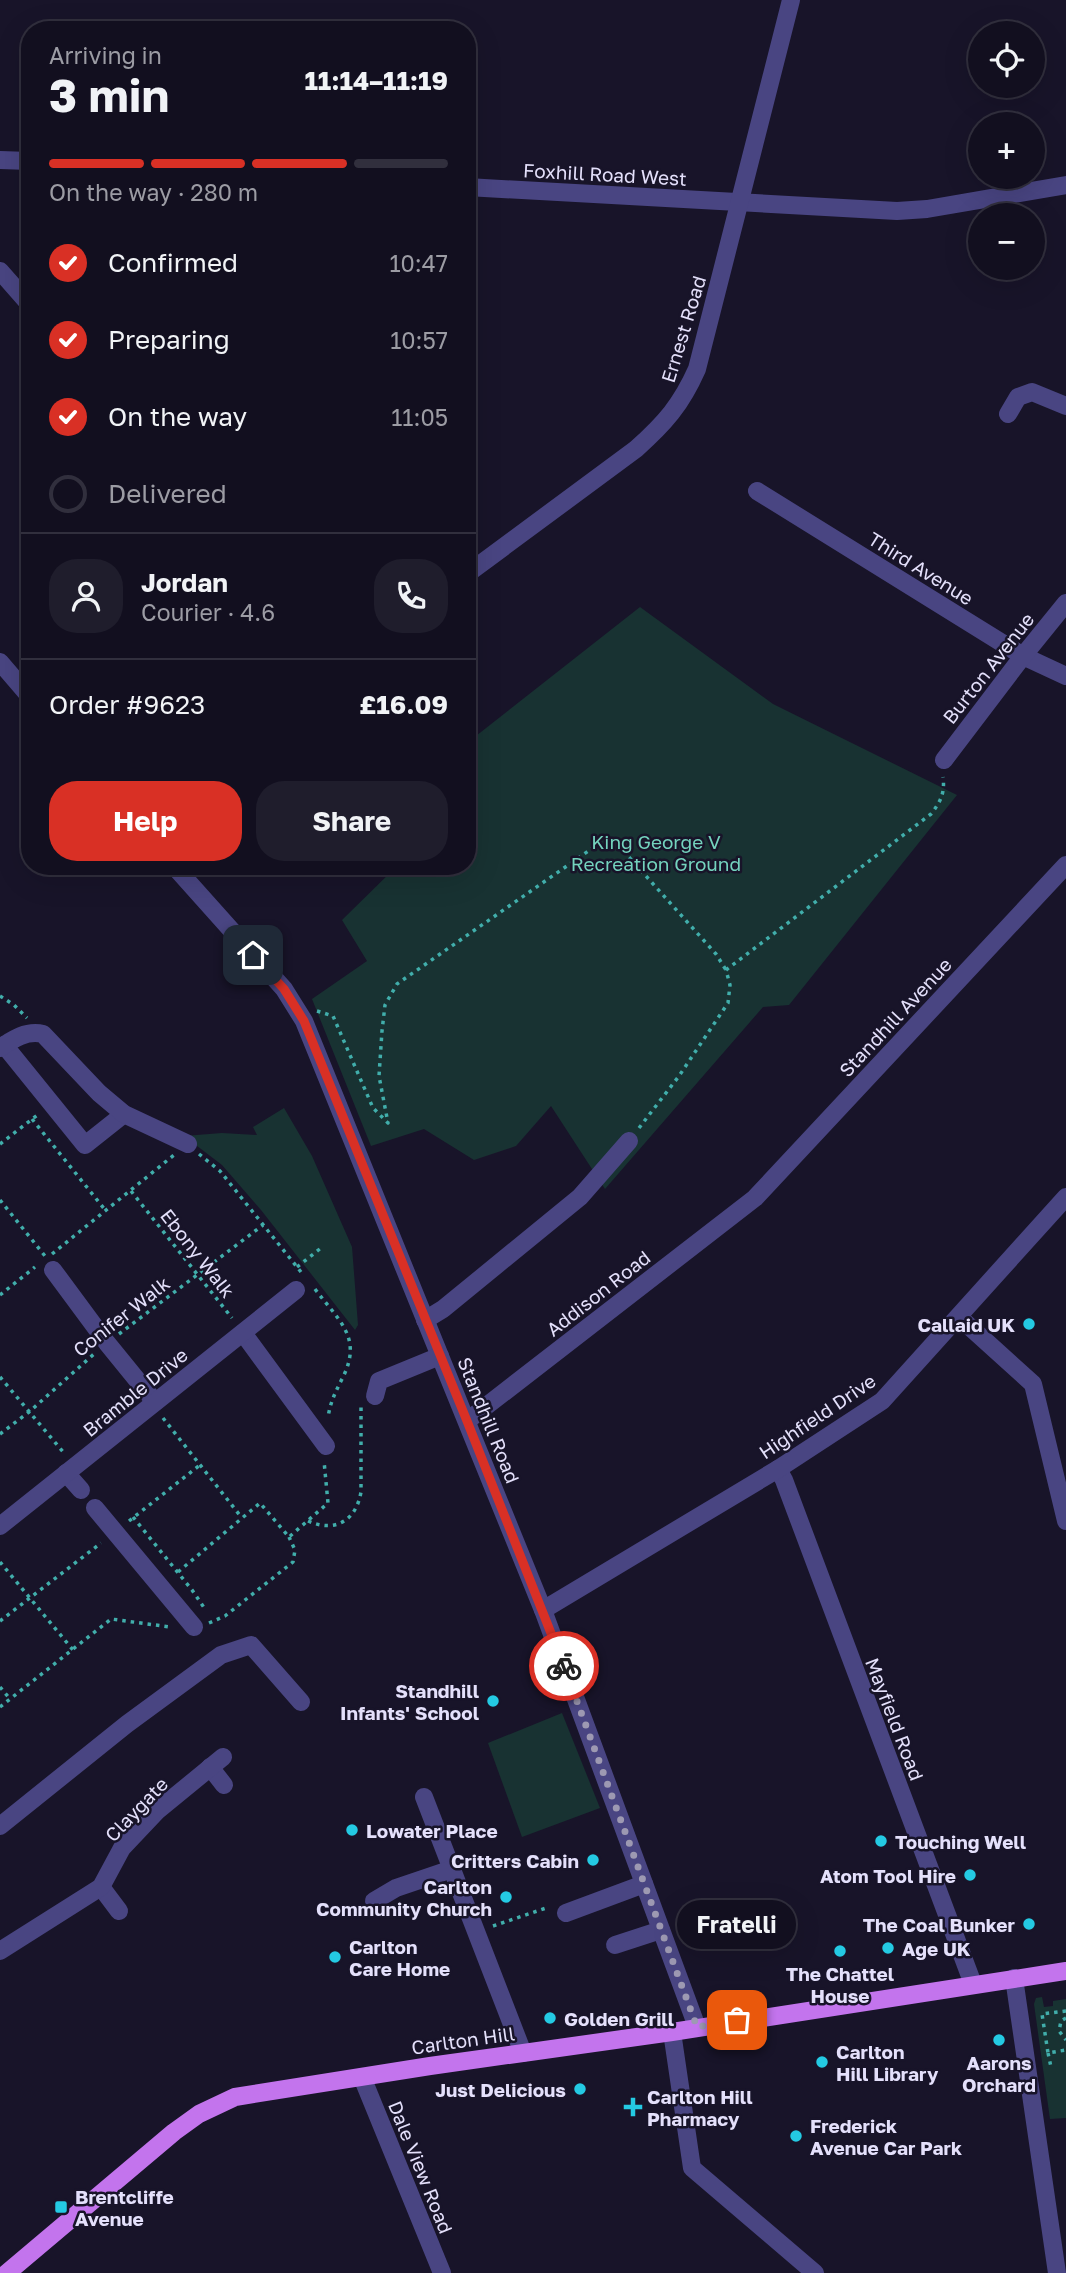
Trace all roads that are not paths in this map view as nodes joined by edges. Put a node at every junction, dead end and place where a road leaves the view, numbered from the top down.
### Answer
1 (791, 0) edge
2 (0, 160) edge
3 (21, 161) edge
4 (1066, 186) edge
5 (476, 188) edge
6 (740, 203) junction
7 (0, 271) edge
8 (21, 295) edge
9 (1066, 405) edge
10 (1008, 414) dead end
11 (757, 491) dead end
12 (476, 568) edge
13 (1066, 603) edge
14 (1023, 656) junction
15 (0, 662) edge
16 (1066, 676) edge
17 (21, 686) edge
18 (942, 763) road end
19 (1066, 865) edge
20 (182, 875) edge
21 (2, 1047) edge
22 (124, 1114) junction
23 (629, 1140) road end
24 (188, 1144) road end
25 (1066, 1197) edge
26 (755, 1198) joint
27 (46, 1265) road end
28 (302, 1282) road end
29 (959, 1317) junction
30 (425, 1320) junction
31 (243, 1333) junction
32 (440, 1356) junction
33 (369, 1396) road end
34 (154, 1404) junction
35 (467, 1421) junction
36 (326, 1446) dead end
37 (778, 1469) junction
38 (71, 1470) junction
39 (81, 1490) dead end
40 (95, 1508) dead end
41 (1066, 1521) edge
42 (0, 1526) edge
43 (543, 1610) junction
44 (194, 1627) road end
45 (301, 1702) dead end
46 (224, 1785) dead end
47 (424, 1797) dead end
48 (0, 1826) edge
49 (452, 1869) junction
50 (644, 1884) junction
51 (101, 1887) junction
52 (374, 1901) dead end
53 (120, 1911) dead end
54 (566, 1913) dead end
55 (661, 1930) junction
56 (615, 1945) dead end
57 (0, 1951) edge
58 (1066, 1971) edge
59 (1014, 1978) junction
60 (973, 1983) junction
61 (697, 2027) junction
62 (672, 2032) junction
63 (523, 2053) junction
64 (362, 2077) junction
65 (7, 2273) edge
66 (442, 2273) edge
67 (815, 2273) edge
68 (1057, 2273) edge

1 - 6 street, Ernest Road
2 - 3 street
4 - 6 street, Foxhill Road West
5 - 6 street, Foxhill Road West
6 - 12 street, Ernest Road
7 - 8 street
9 - 10 street
11 - 14 street, Third Avenue
13 - 14 street, Burton Avenue
14 - 16 street, Third Avenue
14 - 18 street, Burton Avenue
15 - 17 street
19 - 26 street, Standhill Avenue
20 - 30 street, Standhill Road
21 - 22 street
21 - 22 street
22 - 24 street
23 - 30 street
25 - 29 street, Highfield Drive
26 - 35 street, Addison Road
27 - 34 street
28 - 31 street, Bramble Drive
29 - 37 street, Highfield Drive
29 - 41 street
30 - 32 street, Standhill Road
31 - 34 street, Bramble Drive
31 - 36 street
32 - 33 street
32 - 35 street, Standhill Road
34 - 38 street, Bramble Drive
35 - 43 street, Standhill Road
37 - 43 street, Highfield Drive
37 - 60 street, Mayfield Road
38 - 39 street
38 - 42 street, Bramble Drive
40 - 44 street
43 - 50 street, Standhill Road
45 - 48 street
46 - 51 street, Claygate
47 - 49 street
49 - 52 street
49 - 63 street
50 - 54 street
50 - 55 street, Standhill Road
51 - 53 street
51 - 57 street, Claygate
55 - 56 street
55 - 61 street, Standhill Road
58 - 59 main road, Carlton Hill
59 - 60 main road, Carlton Hill
59 - 68 street
60 - 61 main road, Carlton Hill
61 - 62 main road, Carlton Hill
62 - 63 main road, Carlton Hill
62 - 67 street
63 - 64 main road, Carlton Hill
64 - 65 main road, Carlton Hill
64 - 66 street, Dale View Road

